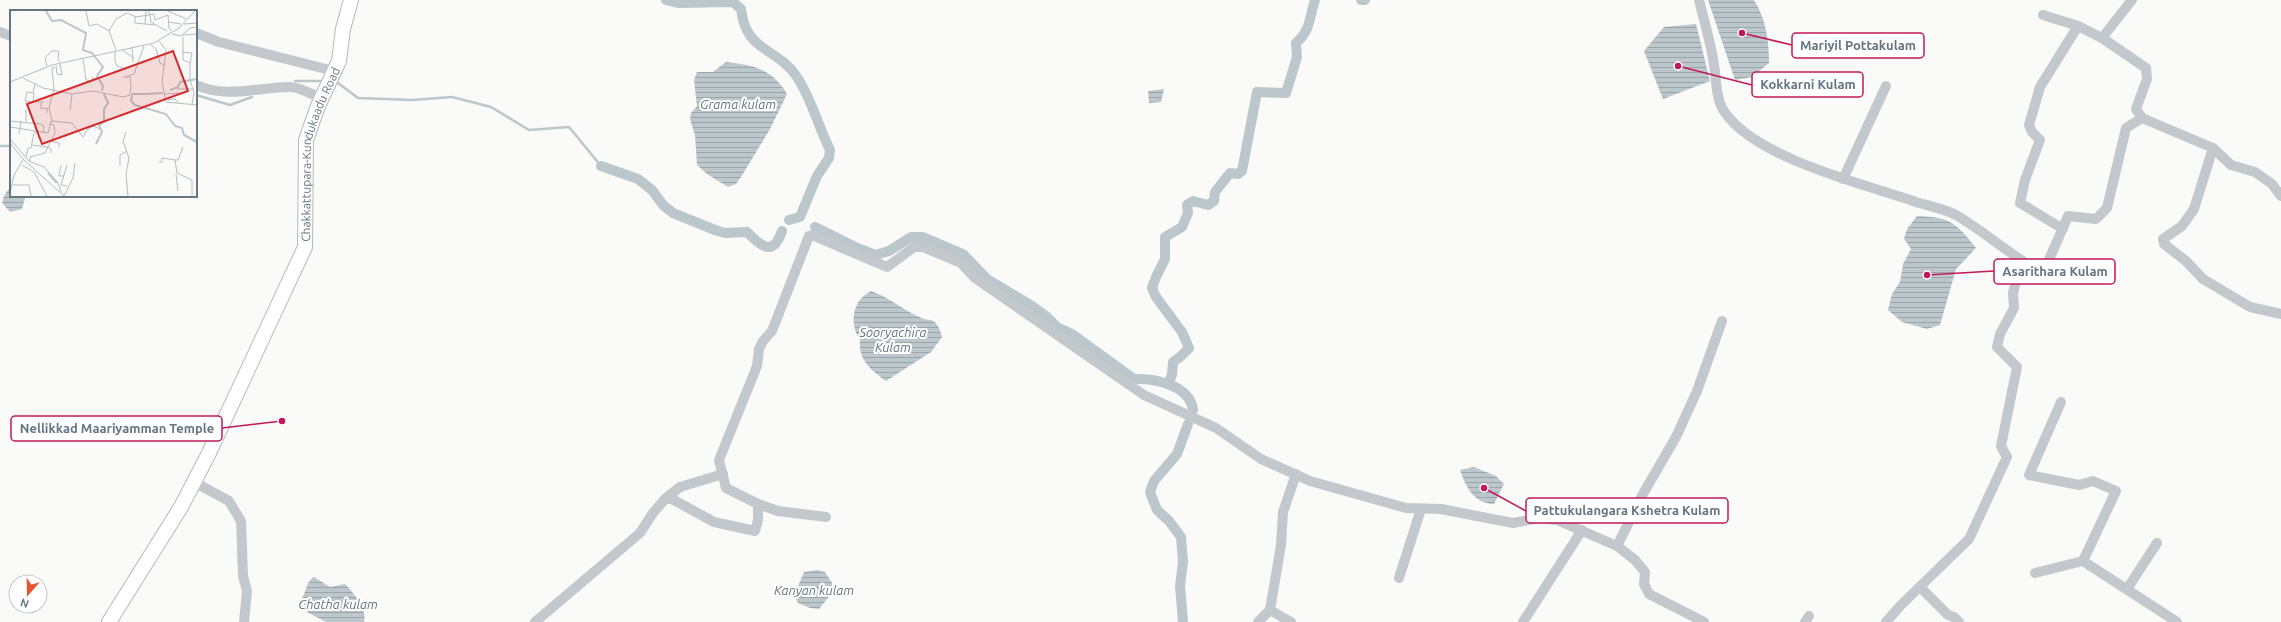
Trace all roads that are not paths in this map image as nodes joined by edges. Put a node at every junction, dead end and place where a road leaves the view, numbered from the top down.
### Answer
1 (351, 0) edge
2 (1699, 0) edge
3 (2132, 0) edge
4 (2043, 15) dead end
5 (2078, 26) junction
6 (0, 32) edge
7 (197, 33) edge
8 (10, 36) edge
9 (2102, 38) junction
10 (334, 71) junction
11 (197, 85) edge
12 (1886, 86) dead end
13 (322, 98) junction
14 (2142, 118) junction
15 (2213, 148) junction
16 (1843, 179) junction
17 (2279, 191) edge
18 (2063, 228) junction
19 (2021, 261) junction
20 (2281, 314) edge
21 (1722, 321) dead end
22 (2060, 402) dead end
23 (723, 474) junction
24 (1296, 474) junction
25 (194, 482) junction
26 (665, 499) junction
27 (758, 504) junction
28 (1421, 509) junction
29 (826, 517) dead end
30 (1582, 530) junction
31 (2158, 543) dead end
32 (1617, 546) junction
33 (2084, 561) junction
34 (2035, 573) dead end
35 (1399, 578) dead end
36 (1920, 587) junction
37 (2127, 589) junction
38 (1270, 610) junction
39 (109, 622) edge
40 (244, 622) edge
41 (535, 622) edge
42 (1258, 622) edge
43 (1291, 622) edge
44 (1523, 622) edge
45 (1704, 622) edge
46 (1886, 622) edge
47 (1959, 622) edge
48 (2177, 622) edge

1 - 10 street, Chakkattupara-Kundukaadu Road
2 - 16 street
3 - 9 street
4 - 5 street
5 - 9 street
5 - 18 street
6 - 8 street
7 - 10 street
9 - 14 street
10 - 13 street, Chakkattupara-Kundukaadu Road
11 - 13 street
12 - 16 street
13 - 25 street, Chakkattupara-Kundukaadu Road
14 - 15 street
14 - 18 street
15 - 17 street
15 - 20 street
16 - 19 street
18 - 19 street
19 - 36 street
21 - 32 street
22 - 33 street
23 - 24 street
23 - 26 street
23 - 27 street
24 - 28 street
24 - 38 street
25 - 39 street, Chakkattupara-Kundukaadu Road
25 - 40 street
26 - 27 street
26 - 41 street
27 - 29 street
28 - 30 street
28 - 35 street
30 - 32 street
30 - 44 street
31 - 37 street
32 - 45 street
33 - 34 street
33 - 37 street
36 - 46 street
36 - 47 street
37 - 48 street
38 - 42 street
38 - 43 street

